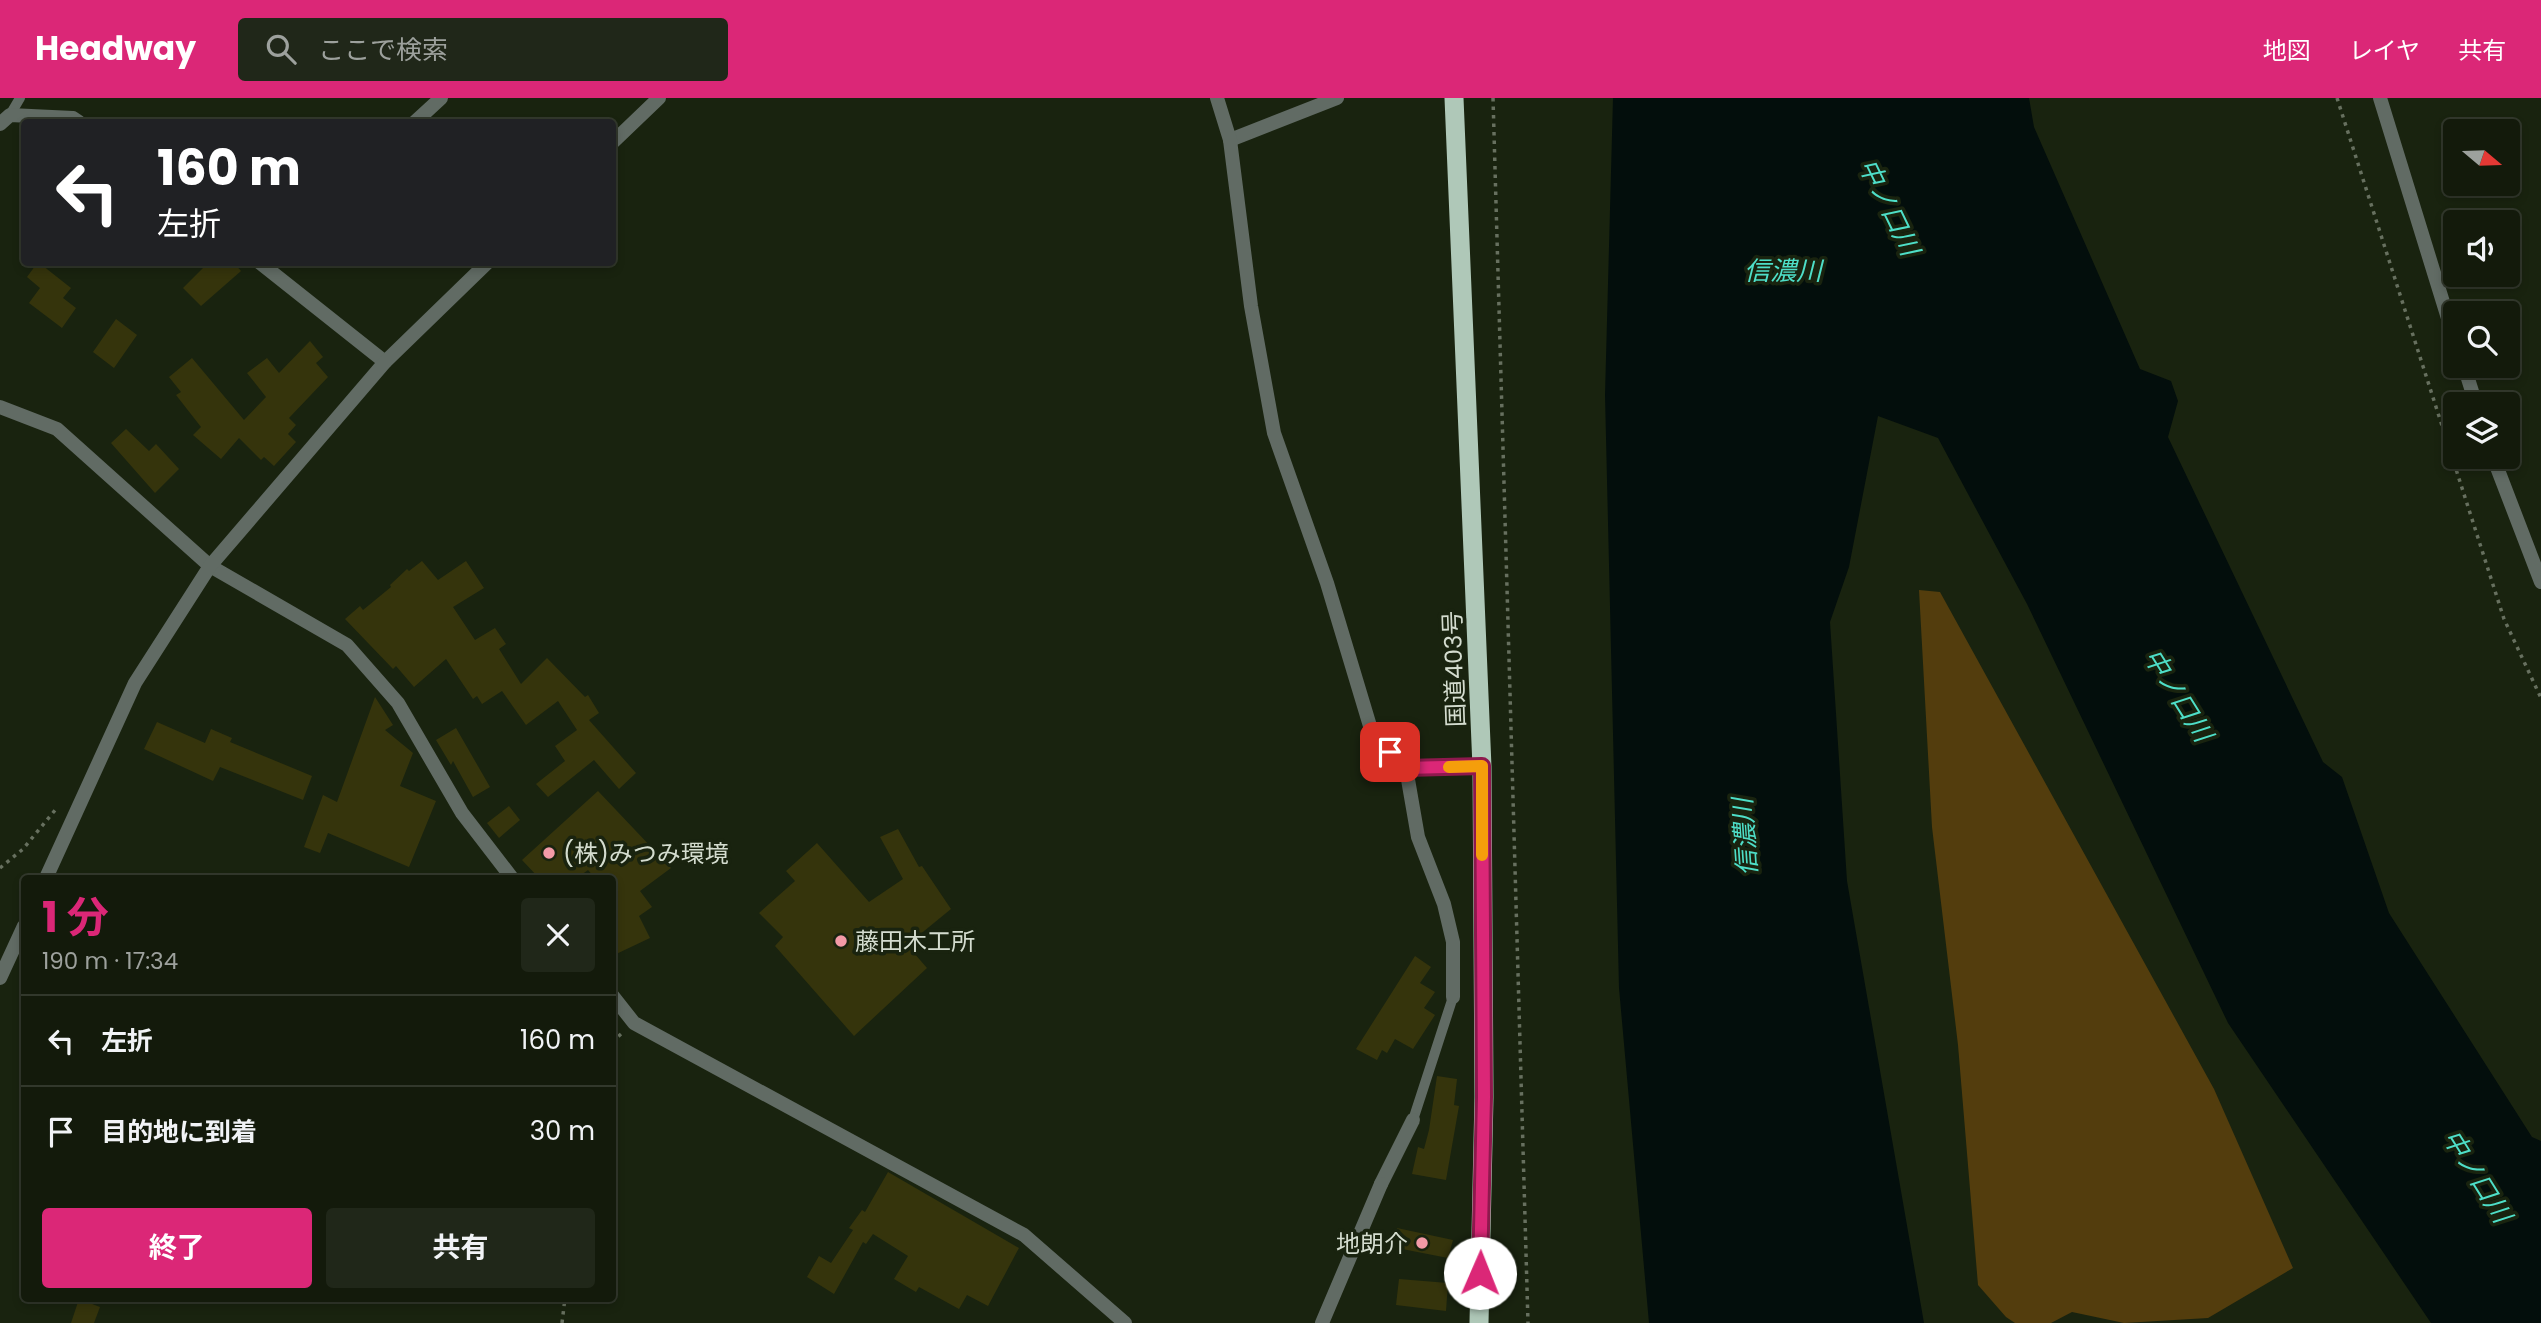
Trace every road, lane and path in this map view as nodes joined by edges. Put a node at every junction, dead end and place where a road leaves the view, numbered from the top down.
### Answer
1 (20, 98) edge
2 (441, 98) edge
3 (659, 98) edge
4 (1217, 98) edge
5 (1337, 98) edge
6 (1454, 98) edge
7 (1493, 98) edge
8 (2337, 98) edge
9 (2380, 98) edge
10 (39, 119) edge
11 (74, 119) edge
12 (418, 119) edge
13 (5, 120) edge
14 (616, 139) edge
15 (1230, 140) junction
16 (265, 266) edge
17 (484, 266) edge
18 (2443, 302) edge
19 (385, 362) junction
20 (0, 407) edge
21 (2498, 469) edge
22 (210, 566) junction
23 (2541, 582) edge
24 (2541, 698) edge
25 (1482, 766) junction
26 (1406, 768) junction
27 (80, 807) junction
28 (0, 869) edge
29 (48, 875) edge
30 (510, 875) edge
31 (21, 932) edge
32 (0, 978) edge
33 (1453, 997) joint
34 (616, 1000) edge
35 (1413, 1120) joint
36 (565, 1302) edge
37 (562, 1323) edge
38 (1125, 1323) edge
39 (1322, 1323) edge
40 (1479, 1323) edge
41 (1528, 1323) edge

1 - 13 lane
2 - 12 street
3 - 14 street
4 - 15 street
5 - 15 street
6 - 25 highway, 国道403号
7 - 41 path
8 - 24 path
9 - 18 street
10 - 11 street
15 - 26 street
16 - 19 street
17 - 19 street
19 - 22 street
20 - 22 street
21 - 23 street
22 - 27 street
22 - 30 street
25 - 26 street
25 - 40 highway, 国道403号
26 - 33 street
27 - 28 path
27 - 29 street
31 - 32 street
33 - 35 lane
34 - 38 street
35 - 39 street
36 - 37 path

